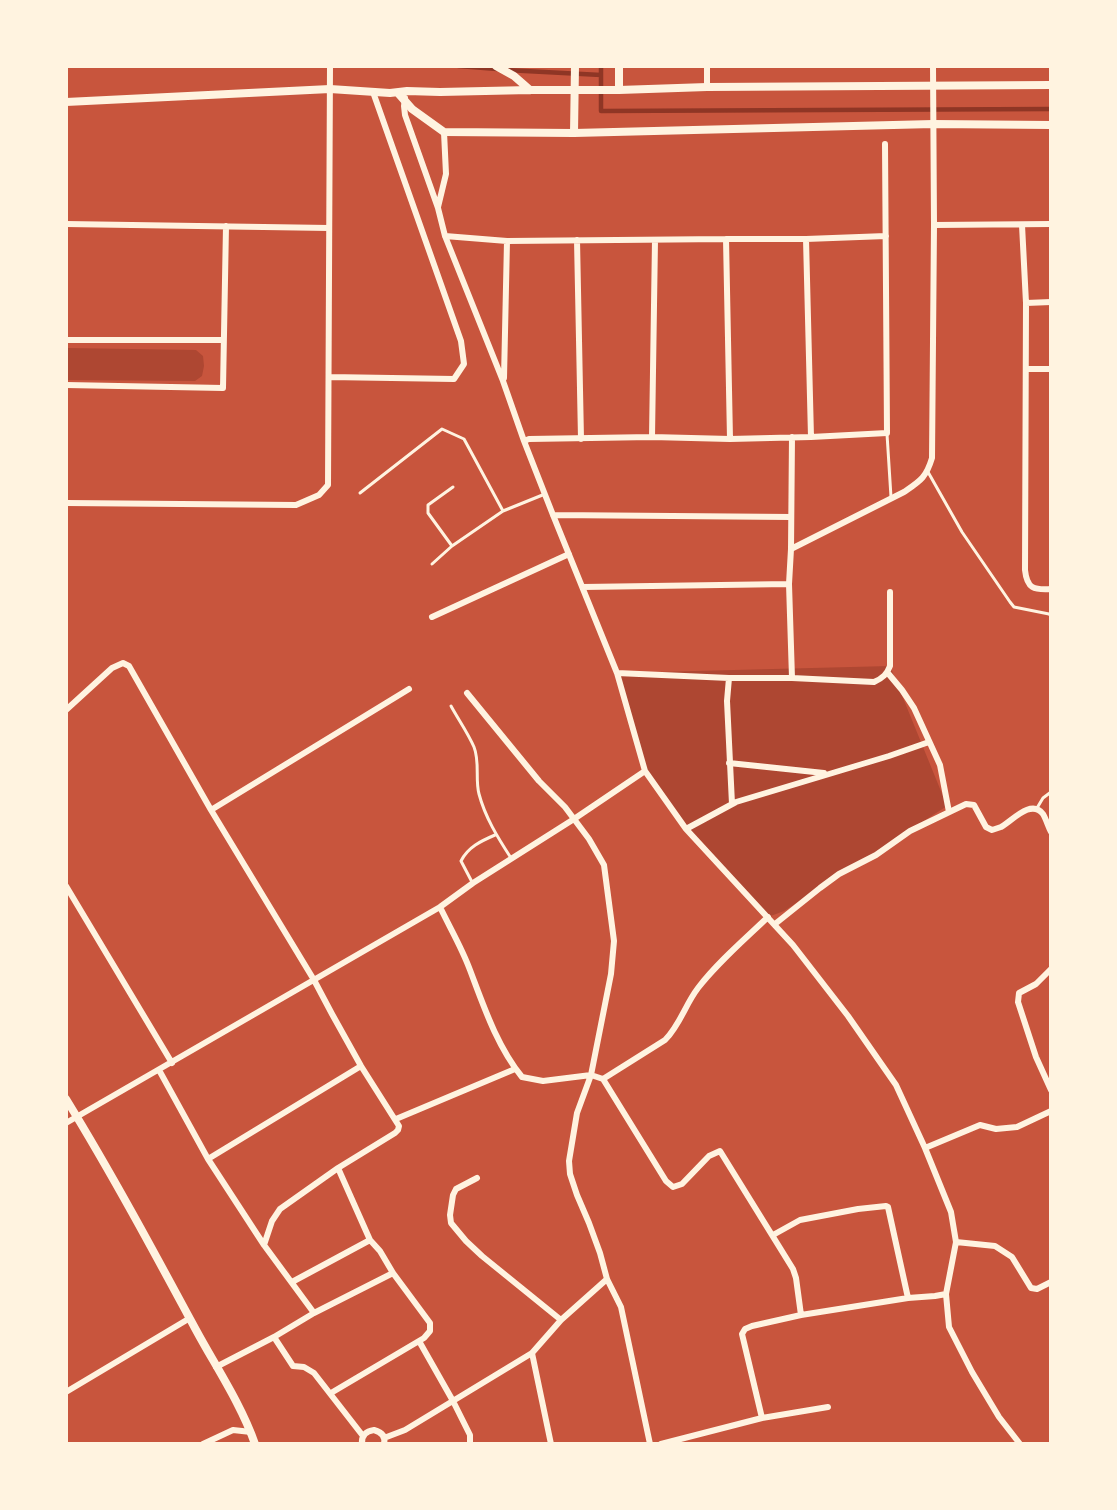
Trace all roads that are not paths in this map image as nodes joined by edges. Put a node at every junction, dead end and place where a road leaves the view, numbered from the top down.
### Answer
1 (330, 66) edge
2 (619, 66) edge
3 (707, 66) edge
4 (933, 66) edge
5 (498, 67) edge
6 (575, 71) edge
7 (1051, 85) edge
8 (707, 87) junction
9 (933, 87) junction
10 (330, 89) junction
11 (530, 90) junction
12 (578, 90) junction
13 (615, 90) junction
14 (407, 91) junction
15 (373, 92) junction
16 (398, 93) junction
17 (66, 102) edge
18 (405, 102) junction
19 (933, 122) junction
20 (1051, 125) edge
21 (444, 132) junction
22 (574, 133) junction
23 (885, 144) dead end
24 (438, 208) junction
25 (66, 224) edge
26 (1051, 224) edge
27 (934, 225) junction
28 (1022, 225) junction
29 (225, 226) junction
30 (329, 228) junction
31 (445, 236) junction
32 (886, 236) junction
33 (726, 239) junction
34 (806, 239) junction
35 (577, 240) junction
36 (655, 240) junction
37 (507, 241) junction
38 (1051, 302) edge
39 (1026, 303) junction
40 (66, 340) edge
41 (223, 340) junction
42 (1026, 369) junction
43 (1051, 369) edge
44 (329, 377) junction
45 (503, 381) junction
46 (66, 385) edge
47 (887, 433) junction
48 (652, 437) junction
49 (792, 437) junction
50 (811, 437) junction
51 (581, 439) junction
52 (730, 439) junction
53 (524, 441) junction
54 (928, 472) junction
55 (453, 488) dead end
56 (360, 493) dead end
57 (545, 494) junction
58 (892, 498) junction
59 (66, 503) edge
60 (503, 511) junction
61 (553, 515) junction
62 (791, 517) junction
63 (452, 546) junction
64 (791, 549) junction
65 (569, 554) junction
66 (432, 564) dead end
67 (789, 584) junction
68 (583, 587) junction
69 (1051, 589) edge
70 (891, 592) dead end
71 (1051, 616) edge
72 (432, 617) dead end
73 (887, 672) junction
74 (617, 673) junction
75 (729, 678) junction
76 (792, 678) junction
77 (409, 689) dead end
78 (467, 693) dead end
79 (451, 706) dead end
80 (66, 710) edge
81 (929, 742) junction
82 (729, 763) junction
83 (645, 771) junction
84 (829, 774) junction
85 (1051, 792) edge
86 (732, 804) junction
87 (1037, 809) junction
88 (211, 810) junction
89 (949, 812) junction
90 (574, 819) junction
91 (686, 829) junction
92 (1051, 832) edge
93 (495, 835) junction
94 (512, 860) junction
95 (473, 883) junction
96 (66, 886) edge
97 (440, 907) junction
98 (768, 917) junction
99 (775, 924) junction
100 (1051, 969) edge
101 (314, 980) junction
102 (172, 1062) junction
103 (361, 1066) junction
104 (516, 1069) junction
105 (159, 1070) junction
106 (591, 1075) junction
107 (603, 1079) junction
108 (1051, 1090) edge
109 (66, 1099) edge
110 (1051, 1112) edge
111 (77, 1117) junction
112 (396, 1119) junction
113 (66, 1123) edge
114 (926, 1148) junction
115 (208, 1159) junction
116 (338, 1168) junction
117 (477, 1178) dead end
118 (772, 1235) junction
119 (370, 1239) junction
120 (956, 1242) junction
121 (264, 1245) junction
122 (393, 1273) junction
123 (607, 1279) junction
124 (292, 1282) junction
125 (1051, 1282) edge
126 (946, 1294) junction
127 (908, 1298) junction
128 (314, 1313) junction
129 (801, 1316) junction
130 (190, 1318) junction
131 (561, 1320) junction
132 (274, 1337) junction
133 (419, 1341) junction
134 (532, 1353) junction
135 (216, 1366) junction
136 (66, 1392) edge
137 (331, 1393) junction
138 (453, 1401) junction
139 (828, 1407) dead end
140 (762, 1418) junction
141 (251, 1432) junction
142 (363, 1436) junction
143 (384, 1441) edge
144 (202, 1444) edge
145 (255, 1444) edge
146 (362, 1444) edge
147 (470, 1444) edge
148 (551, 1444) edge
149 (650, 1444) edge
150 (661, 1444) edge
151 (1020, 1444) edge

1 - 10 street
2 - 13 street
3 - 8 street
4 - 9 street
5 - 11 street
6 - 12 street
7 - 9 street
8 - 9 street
8 - 13 street
9 - 19 street
10 - 15 street
10 - 17 street
10 - 30 street
11 - 12 street
11 - 14 street
12 - 13 street
12 - 22 street
14 - 16 street
14 - 18 street
15 - 16 street
15 - 44 street
16 - 18 street
18 - 21 street
18 - 24 street
19 - 20 street
19 - 22 street
19 - 27 street
21 - 22 street
21 - 24 street
23 - 32 street
24 - 31 street
25 - 29 street
26 - 28 street
27 - 28 street
27 - 54 street
28 - 39 street
29 - 30 street
29 - 41 street
30 - 44 street
31 - 37 street
31 - 45 street
32 - 34 street
32 - 47 street
33 - 34 street
33 - 36 street
33 - 52 street
34 - 50 street
35 - 36 street
35 - 37 street
35 - 51 street
36 - 48 street
37 - 45 street
38 - 39 street
39 - 42 street
40 - 41 street
41 - 46 street
42 - 43 street
42 - 69 street
44 - 59 street
45 - 53 street
47 - 50 street
47 - 58 lane
48 - 51 street
48 - 52 street
49 - 50 street
49 - 52 street
49 - 62 street
51 - 53 street
53 - 57 street
54 - 58 street
54 - 71 lane
55 - 63 lane
56 - 60 lane
57 - 60 lane
57 - 61 street
58 - 64 street
60 - 63 lane
61 - 62 street
61 - 65 street
62 - 64 street
63 - 66 lane
64 - 67 street
65 - 68 street
65 - 72 street
67 - 68 street
67 - 76 street
68 - 74 street
70 - 73 street
73 - 76 street
73 - 81 street
74 - 75 street
74 - 83 street
75 - 76 street
75 - 82 street
77 - 88 street
78 - 90 street
79 - 93 lane
80 - 88 street
81 - 84 street
81 - 89 street
82 - 84 street
82 - 86 street
83 - 90 street
83 - 91 street
84 - 86 street
85 - 87 lane
86 - 91 street
87 - 89 street
87 - 92 street
88 - 101 street
89 - 99 street
90 - 94 street
90 - 106 street
91 - 98 street
93 - 94 lane
93 - 95 lane
94 - 95 street
95 - 97 street
96 - 102 street
97 - 101 street
97 - 104 street
98 - 99 street
98 - 107 street
99 - 114 street
100 - 108 street
101 - 102 street
101 - 103 street
102 - 105 street
103 - 112 street
103 - 115 street
104 - 106 street
104 - 112 street
105 - 111 street
105 - 115 street
106 - 107 street
106 - 123 street
107 - 118 street
109 - 111 street
110 - 114 street
111 - 113 street
111 - 130 street
112 - 116 street
114 - 120 street
115 - 121 street
116 - 119 street
116 - 121 street
117 - 131 street
118 - 127 street
118 - 129 street
119 - 122 street
119 - 124 street
120 - 125 street
120 - 126 street
121 - 124 street
122 - 128 street
122 - 133 street
123 - 131 street
123 - 149 street
124 - 128 street
126 - 127 street
126 - 151 street
127 - 129 street
128 - 132 street
129 - 140 street
130 - 135 street
130 - 136 street
131 - 134 street
132 - 135 street
132 - 137 street
133 - 137 street
133 - 138 street
134 - 138 street
134 - 148 street
135 - 141 street
137 - 142 street
138 - 143 street
138 - 147 street
139 - 140 street
140 - 150 street
141 - 144 street
141 - 145 street
142 - 143 street
142 - 146 street

